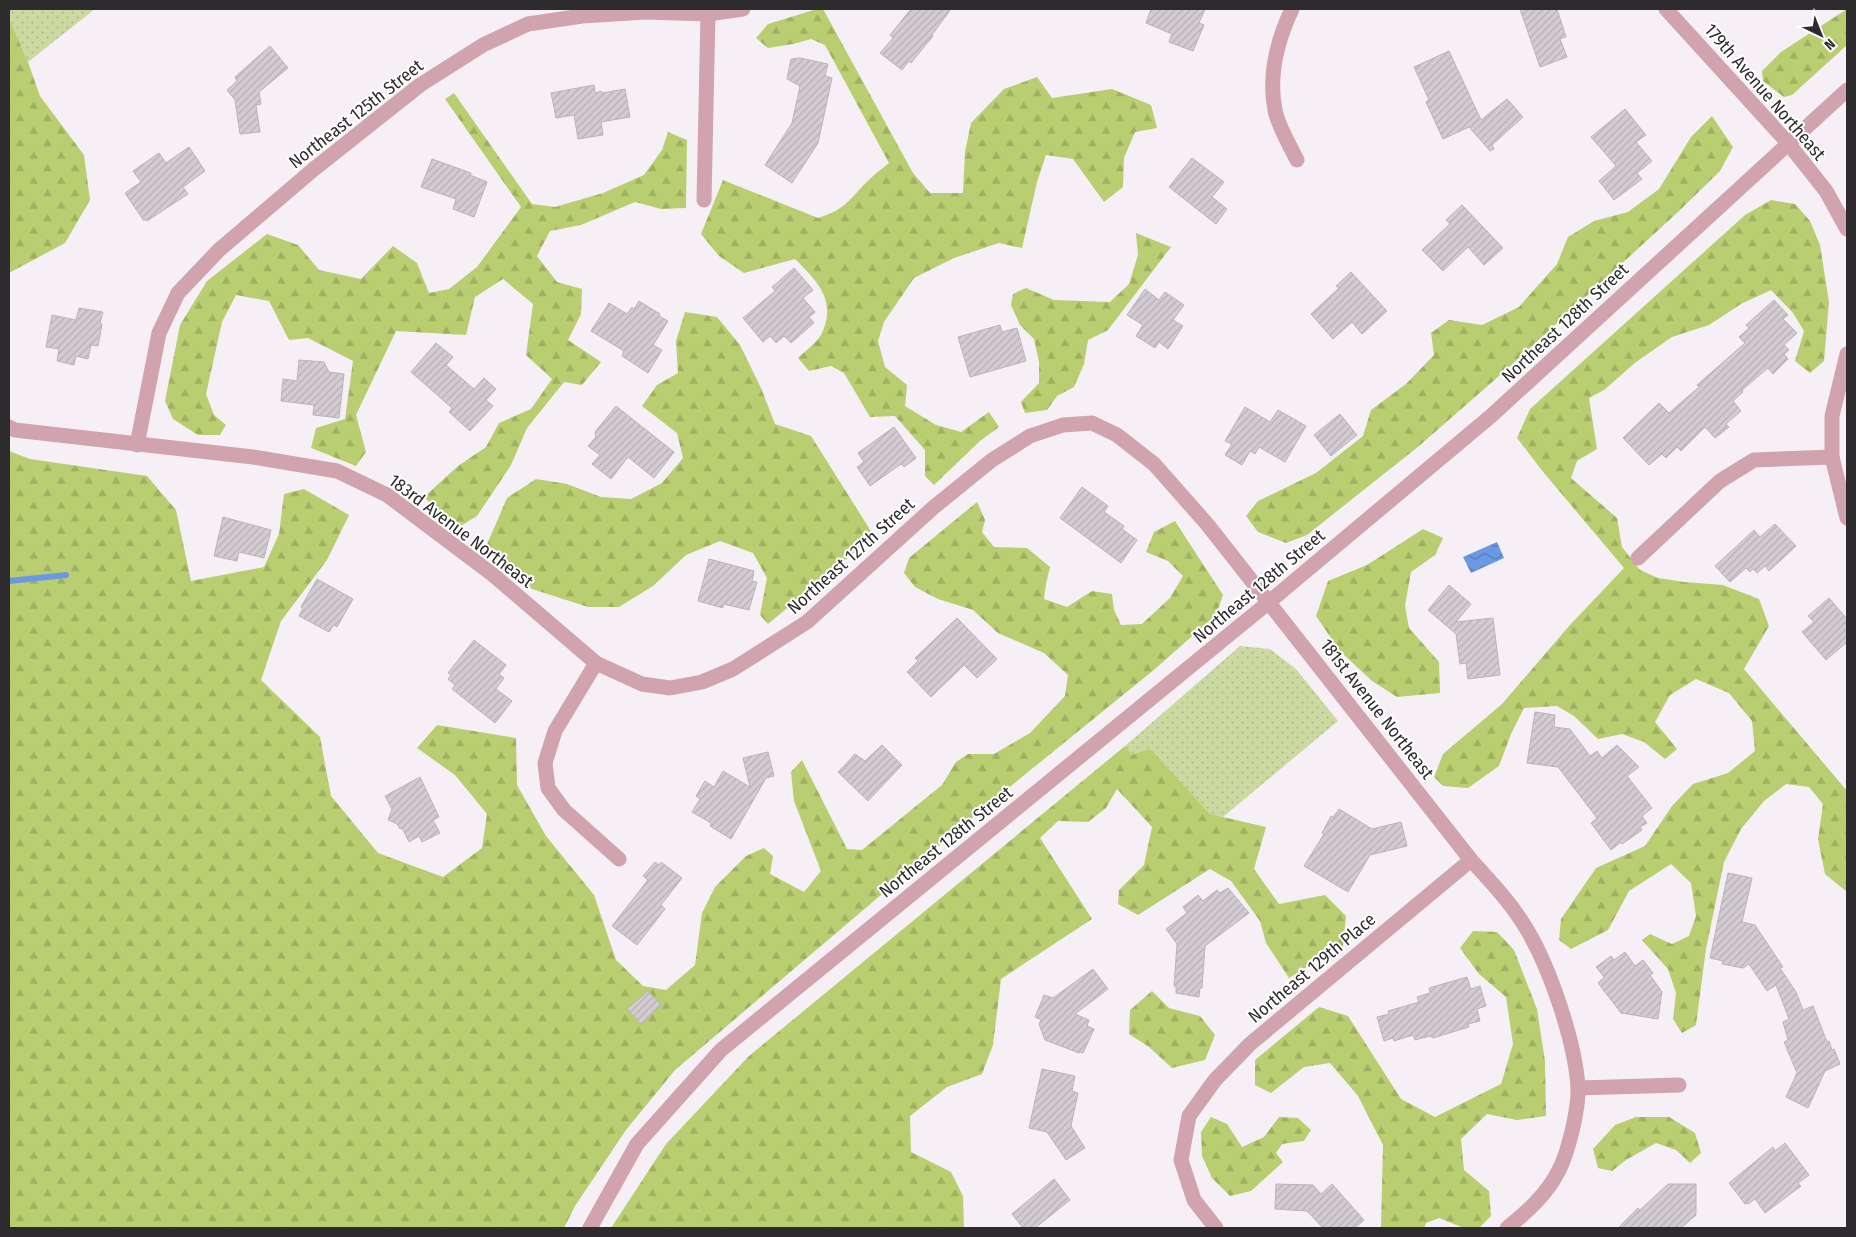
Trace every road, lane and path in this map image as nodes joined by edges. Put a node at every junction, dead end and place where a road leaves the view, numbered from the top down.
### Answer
1 (743, 9) edge
2 (1292, 9) edge
3 (1666, 9) edge
4 (708, 14) junction
5 (1847, 90) edge
6 (1788, 144) junction
7 (1297, 160) dead end
8 (704, 200) dead end
9 (1847, 229) edge
10 (1847, 354) edge
11 (1064, 425) joint
12 (9, 427) edge
13 (137, 445) junction
14 (1832, 457) junction
15 (1847, 518) edge
16 (1638, 558) dead end
17 (1269, 602) junction
18 (596, 663) junction
19 (619, 859) dead end
20 (1471, 860) junction
21 (1679, 1085) dead end
22 (1578, 1088) junction
23 (590, 1228) edge
24 (1216, 1228) edge
25 (1507, 1228) edge

1 - 4 street, Northeast 125th Street
2 - 7 street
3 - 6 street, 179th Avenue Northeast
4 - 8 street
4 - 13 street, Northeast 125th Street
5 - 6 street, Northeast 128th Street
6 - 9 street, 179th Avenue Northeast
6 - 17 street, Northeast 128th Street
10 - 14 street
11 - 17 street, 181st Avenue Northeast
11 - 18 street, Northeast 127th Street
12 - 13 street, 183rd Avenue Northeast
13 - 18 street, 183rd Avenue Northeast
14 - 15 street
14 - 16 street
17 - 20 street, 181st Avenue Northeast
17 - 23 street, Northeast 128th Street
18 - 19 street
20 - 22 street, 181st Avenue Northeast
20 - 24 street, Northeast 129th Place
21 - 22 street
22 - 25 street, 181st Avenue Northeast

